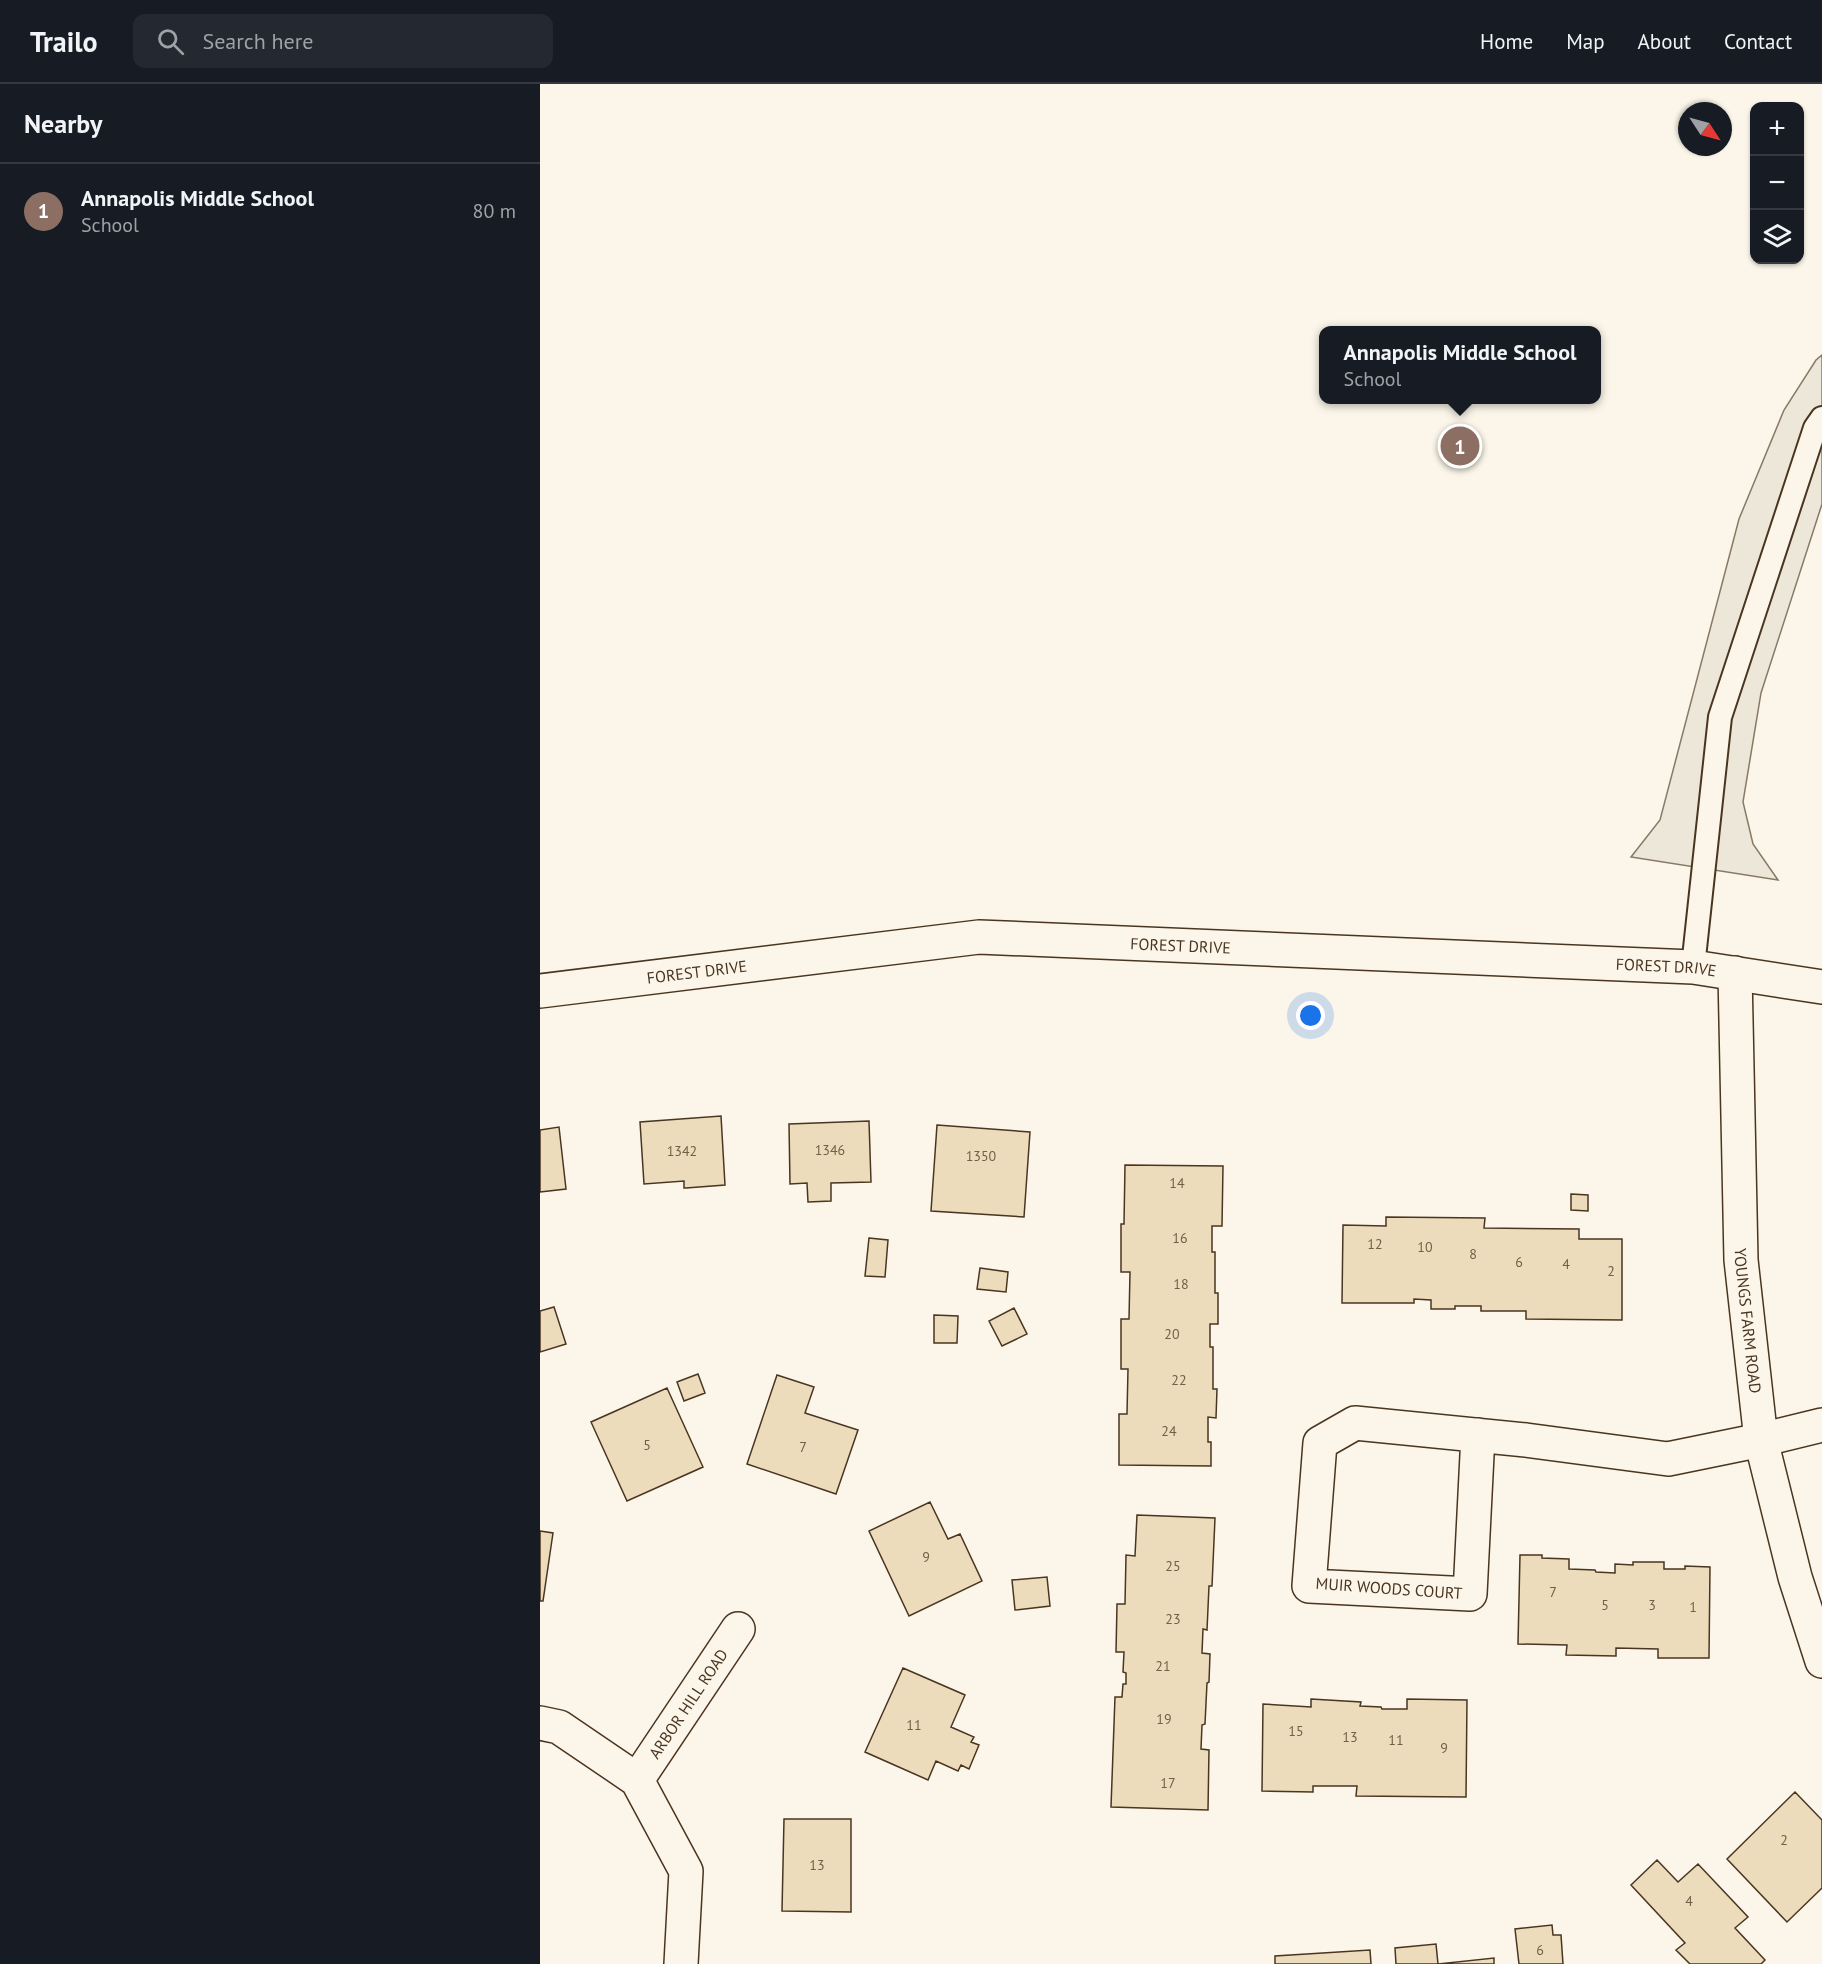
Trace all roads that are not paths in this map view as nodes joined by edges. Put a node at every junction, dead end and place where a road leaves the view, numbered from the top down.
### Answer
1 (1820, 425) edge
2 (1693, 967) junction
3 (1735, 973) junction
4 (1822, 987) edge
5 (540, 992) edge
6 (1822, 1425) edge
7 (1478, 1435) junction
8 (1761, 1440) junction
9 (738, 1629) dead end
10 (1822, 1660) edge
11 (540, 1723) edge
12 (637, 1779) junction
13 (681, 1964) edge

1 - 2 lane
2 - 3 street, FOREST DRIVE
2 - 5 street, FOREST DRIVE
3 - 4 street, FOREST DRIVE
3 - 8 street, YOUNGS FARM ROAD
6 - 8 street, MUIR WOODS COURT
7 - 7 street, MUIR WOODS COURT
7 - 8 street, MUIR WOODS COURT
8 - 10 street, YOUNGS FARM ROAD
9 - 12 street, ARBOR HILL ROAD
11 - 12 street
12 - 13 street

